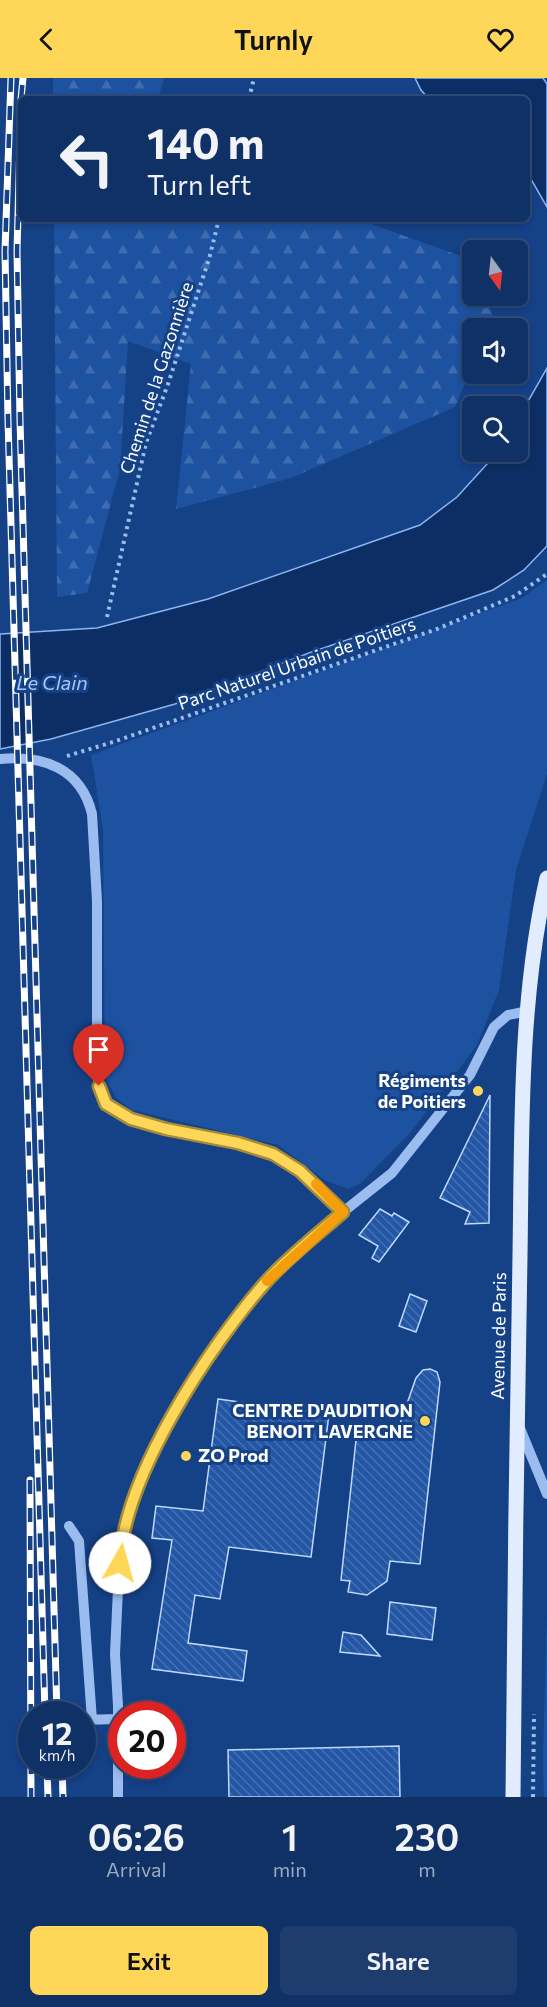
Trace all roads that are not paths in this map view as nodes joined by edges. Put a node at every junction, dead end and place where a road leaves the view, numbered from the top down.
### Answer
1 (0, 759) edge
2 (547, 878) edge
3 (528, 1011) junction
4 (343, 1212) junction
5 (517, 1420) junction
6 (547, 1494) edge
7 (69, 1526) dead end
8 (86, 1701) edge
9 (117, 1701) edge
10 (117, 1779) edge
11 (117, 1797) edge
12 (513, 1797) edge

1 - 4 street
2 - 3 main road, Avenue de Paris
3 - 4 street
3 - 5 main road, Avenue de Paris
4 - 9 street
5 - 6 street
5 - 12 main road, Avenue de Paris
7 - 8 street
10 - 11 street

